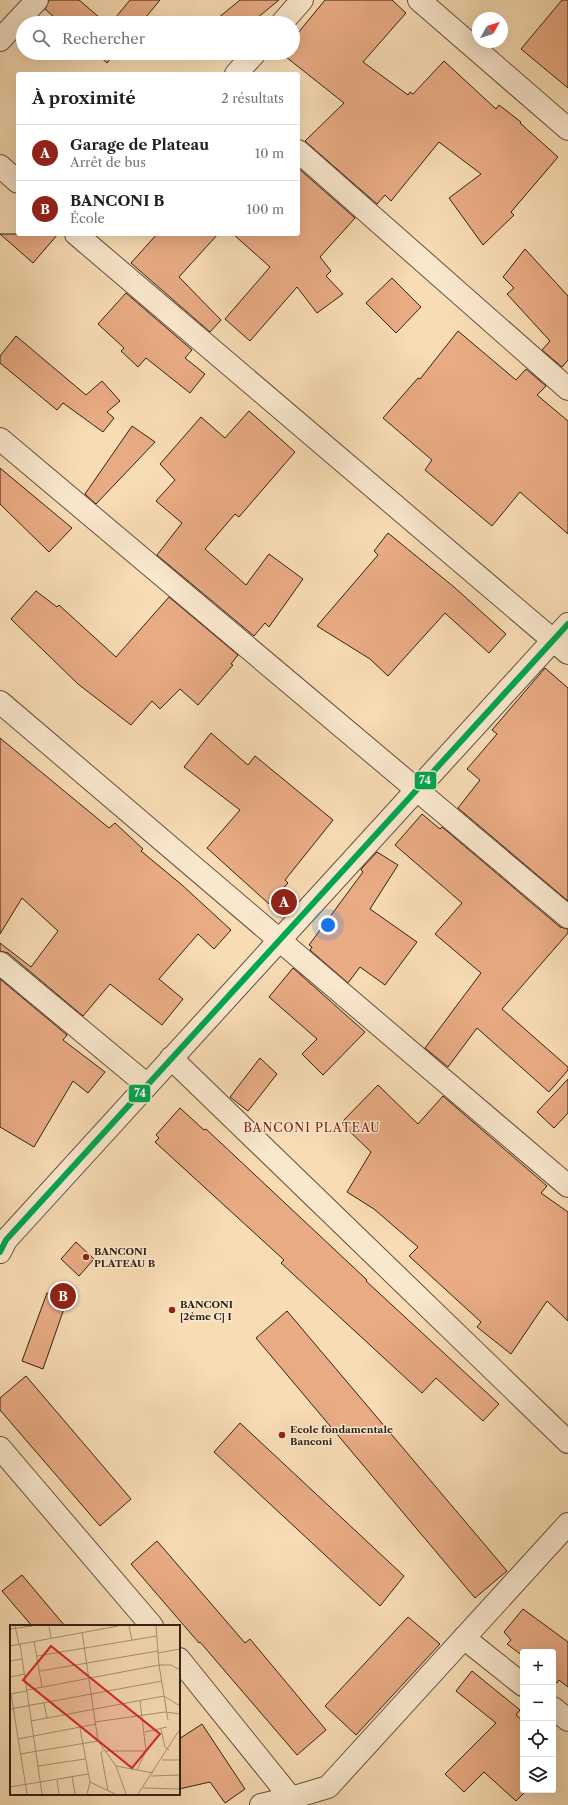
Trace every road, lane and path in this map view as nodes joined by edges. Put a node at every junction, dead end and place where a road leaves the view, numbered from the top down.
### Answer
1 (37, 0) edge
2 (302, 0) edge
3 (419, 0) edge
4 (22, 16) edge
5 (288, 16) edge
6 (16, 23) edge
7 (0, 40) edge
8 (249, 60) edge
9 (238, 72) edge
10 (568, 129) edge
11 (300, 153) edge
12 (0, 166) edge
13 (16, 180) edge
14 (85, 237) edge
15 (568, 389) edge
16 (0, 439) edge
17 (568, 624) edge
18 (561, 646) edge
19 (0, 702) edge
20 (416, 790) junction
21 (568, 917) edge
22 (280, 940) junction
23 (0, 963) edge
24 (171, 1058) junction
25 (147, 1085) junction
26 (568, 1186) edge
27 (2, 1242) edge
28 (568, 1442) edge
29 (0, 1448) edge
30 (568, 1524) edge
31 (151, 1625) edge
32 (464, 1638) junction
33 (180, 1660) edge
34 (520, 1682) edge
35 (556, 1710) edge
36 (568, 1720) edge
37 (291, 1798) junction
38 (261, 1805) edge

1 - 4 street
2 - 5 street
3 - 10 street
6 - 7 street
8 - 9 street
11 - 15 street
12 - 13 street
14 - 18 street
16 - 20 street
17 - 18 street
18 - 20 street
19 - 22 street
20 - 21 street
20 - 22 street
22 - 24 street
22 - 26 street
23 - 25 street
24 - 25 street
24 - 28 street
25 - 27 street
29 - 31 street
30 - 32 street
32 - 34 street
32 - 37 street
33 - 37 street
35 - 36 street
37 - 38 street

